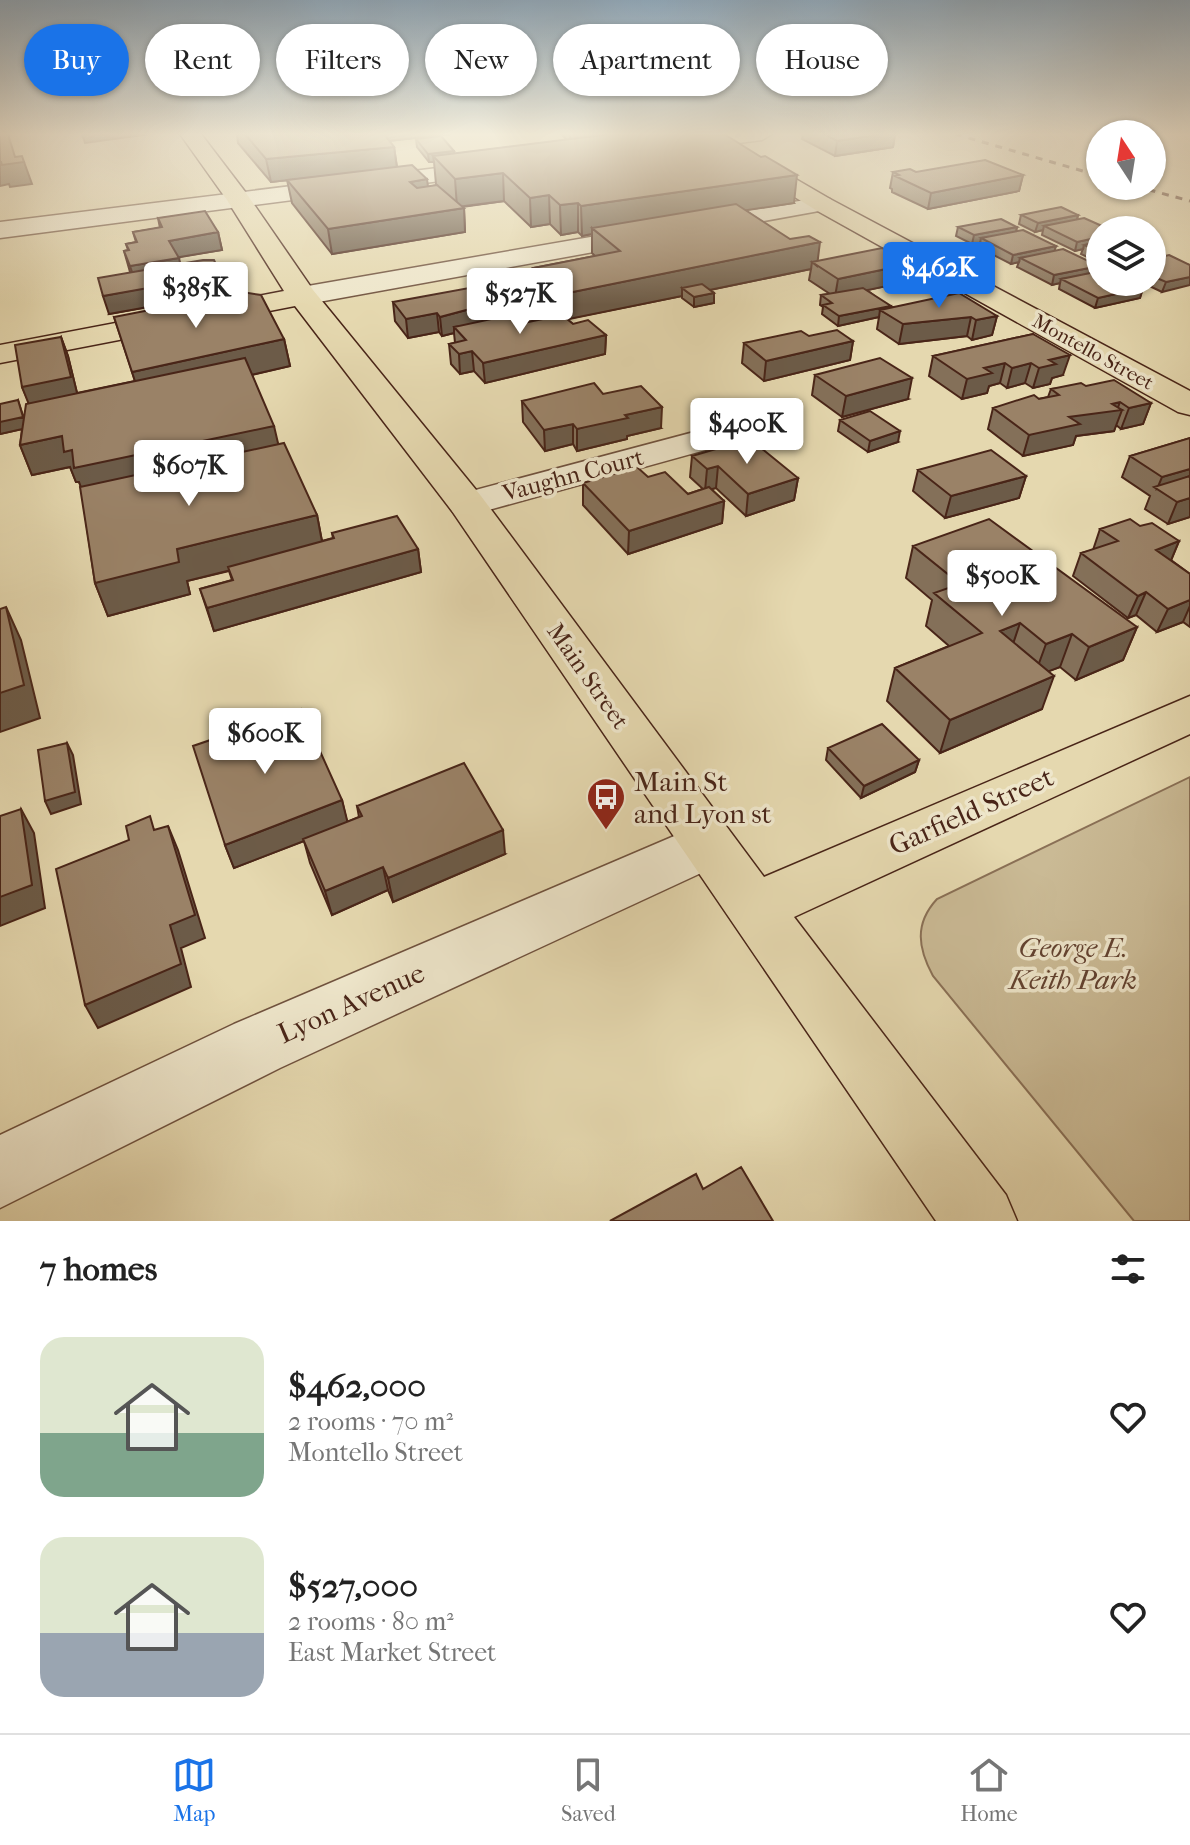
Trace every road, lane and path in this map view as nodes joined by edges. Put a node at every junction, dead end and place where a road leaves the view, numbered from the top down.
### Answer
1 (233, 191) edge
2 (297, 191) edge
3 (800, 191) edge
4 (238, 198) junction
5 (822, 204) junction
6 (0, 230) edge
7 (302, 296) junction
8 (0, 354) edge
9 (1190, 405) edge
10 (773, 421) dead end
11 (467, 504) junction
12 (1190, 714) edge
13 (707, 845) junction
14 (753, 908) junction
15 (0, 1172) edge
16 (980, 1221) edge

1 - 4 main road, Main Street
2 - 4 street
3 - 5 main road, Montello Street
4 - 6 street
4 - 7 main road, Main Street
5 - 7 street
5 - 9 main road, Montello Street
7 - 8 main road
7 - 11 main road, Main Street
10 - 11 street, Vaughn Court
11 - 13 main road, Main Street
12 - 14 main road, Garfield Street
13 - 14 main road, Main Street
13 - 15 street, Lyon Avenue
14 - 16 main road, Main Street

